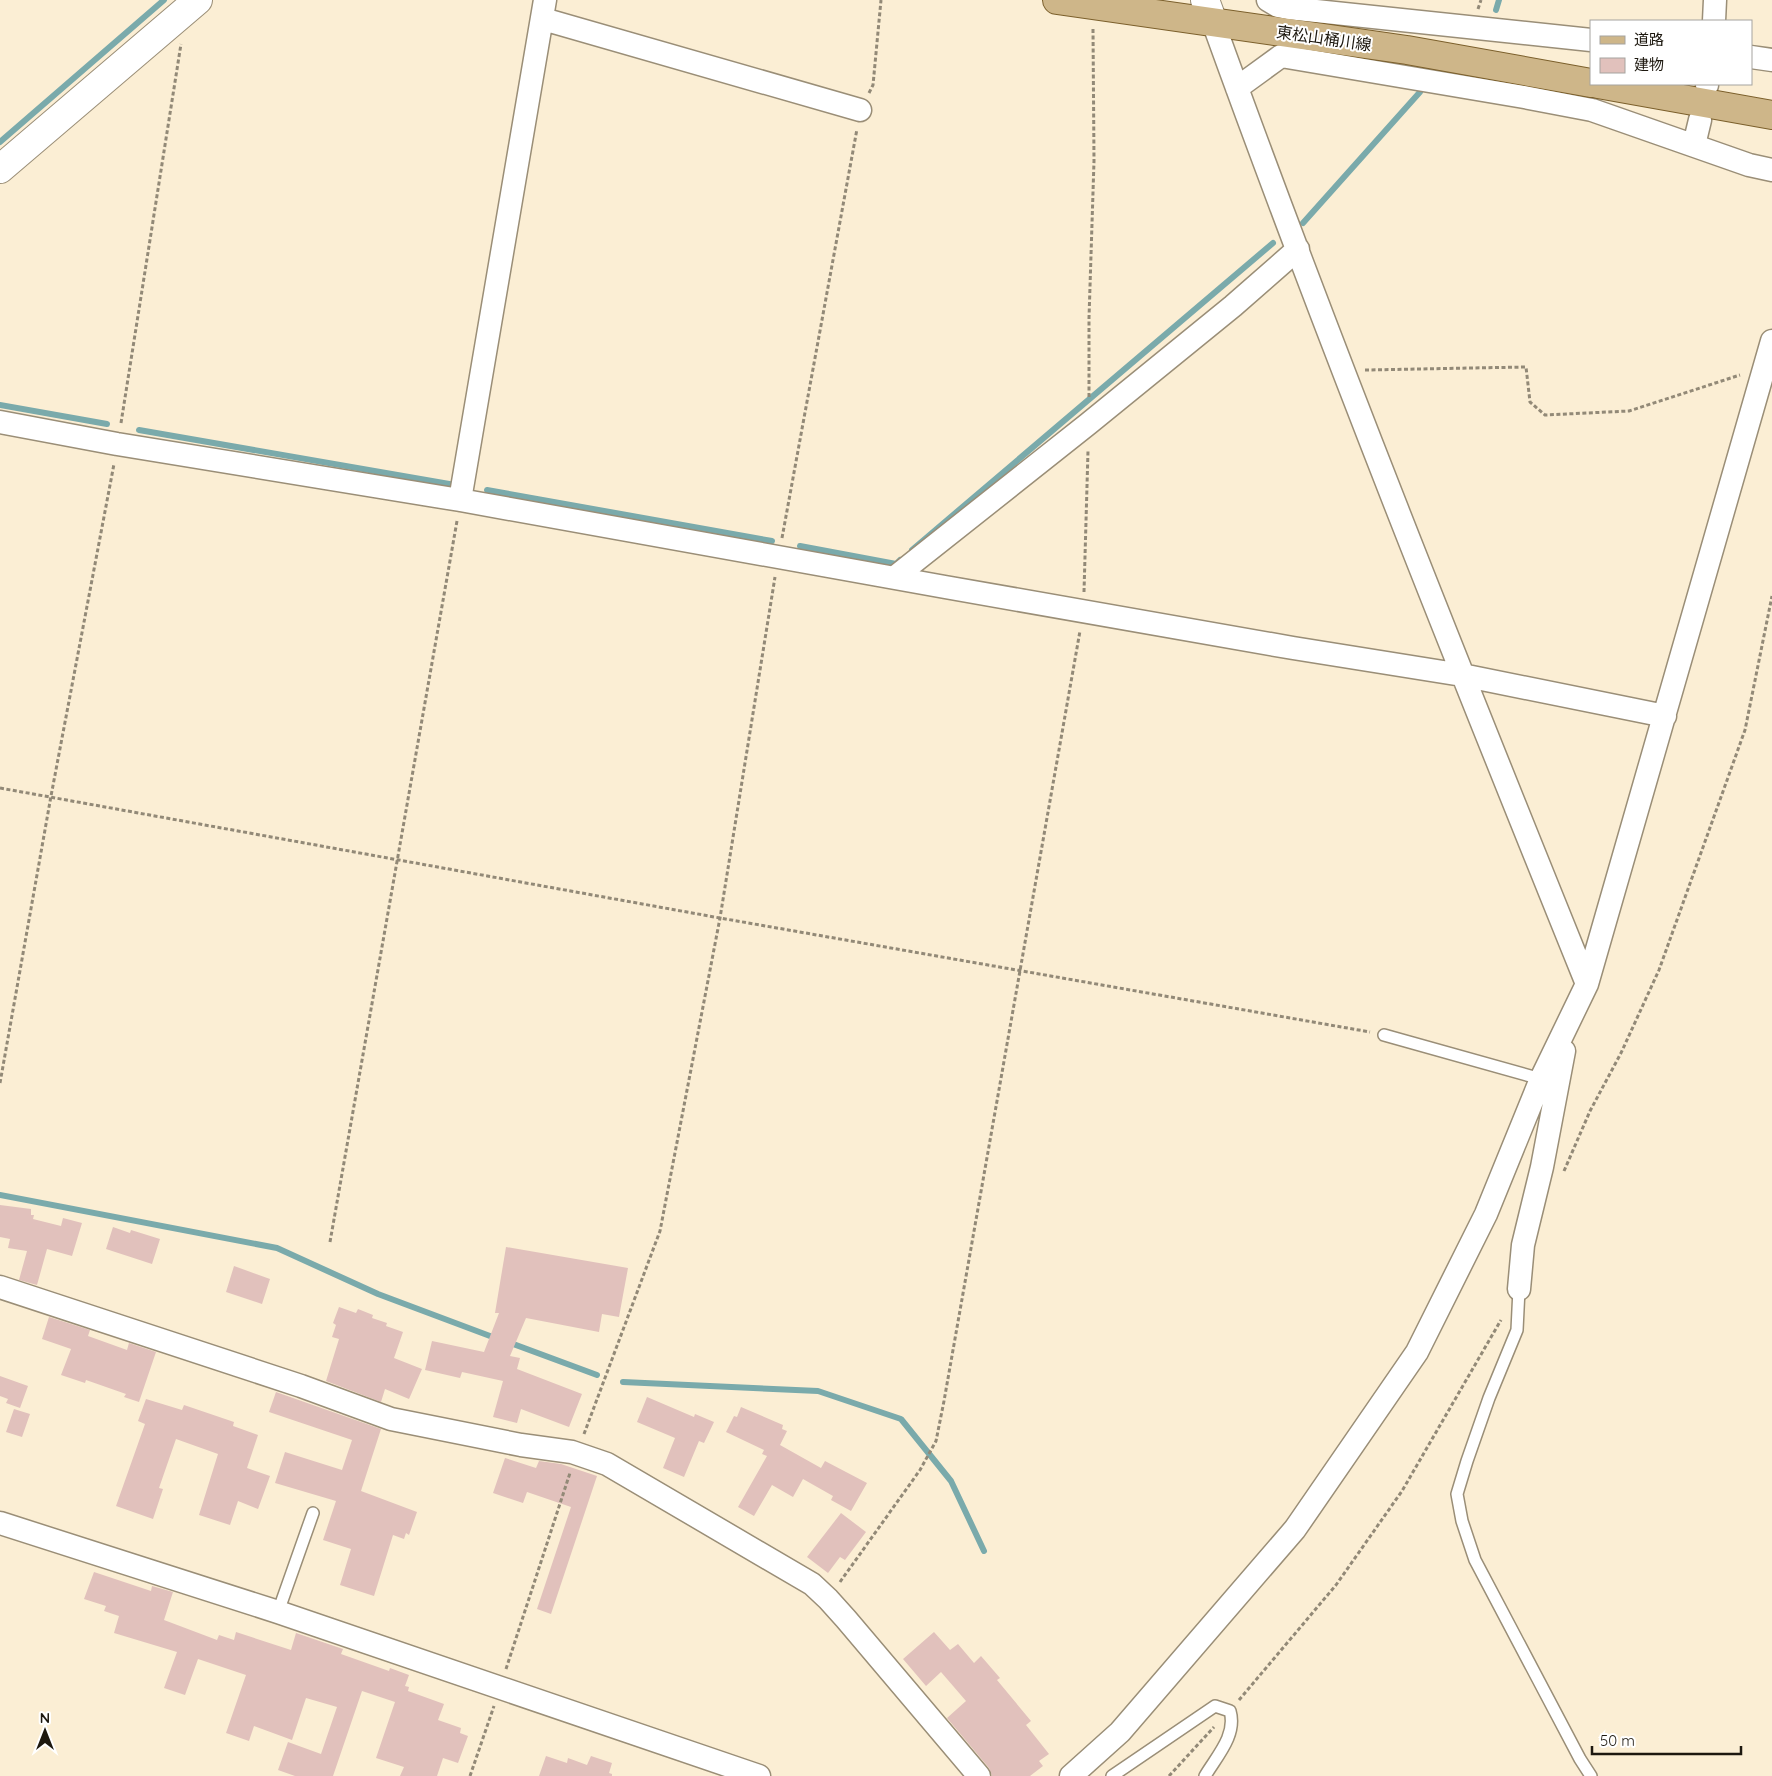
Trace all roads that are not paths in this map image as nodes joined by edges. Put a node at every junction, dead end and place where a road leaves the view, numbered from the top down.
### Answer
1 (1057, 0) edge
2 (1268, 0) edge
3 (1715, 0) edge
4 (192, 5) edge
5 (544, 9) edge
6 (1209, 11) edge
7 (1714, 20) edge
8 (1590, 40) edge
9 (1752, 57) edge
10 (1772, 60) edge
11 (1590, 82) edge
12 (1604, 85) edge
13 (1237, 88) junction
14 (860, 110) road end
15 (1772, 114) edge
16 (1700, 120) dead end
17 (1694, 146) junction
18 (0, 169) edge
19 (1772, 170) edge
20 (1298, 248) junction
21 (1772, 341) edge
22 (0, 422) edge
23 (460, 500) junction
24 (895, 577) junction
25 (1462, 675) junction
26 (1665, 716) junction
27 (1587, 984) junction
28 (1571, 1018) junction
29 (1384, 1035) road end
30 (1541, 1080) junction
31 (0, 1287) edge
32 (1519, 1289) joint
33 (313, 1513) dead end
34 (0, 1523) edge
35 (278, 1612) junction
36 (759, 1776) edge
37 (979, 1776) edge
38 (1071, 1776) edge
39 (1112, 1776) edge
40 (1205, 1776) edge
41 (1591, 1776) edge

1 - 6 main road, 東松山桶川線
2 - 8 street
3 - 7 street
4 - 18 street
5 - 14 street
5 - 23 street
6 - 11 main road, 東松山桶川線
6 - 13 street
9 - 10 street
12 - 15 main road
13 - 17 street
13 - 20 street
16 - 17 street
17 - 19 street
20 - 24 street
20 - 25 street
21 - 26 street
22 - 23 street
23 - 24 street
24 - 25 street
25 - 26 street
25 - 27 street
26 - 27 street
27 - 28 street
28 - 30 street
28 - 32 street
29 - 30 lane
30 - 38 street
31 - 37 street
32 - 41 lane
33 - 35 lane
34 - 35 street
35 - 36 street
39 - 40 lane

